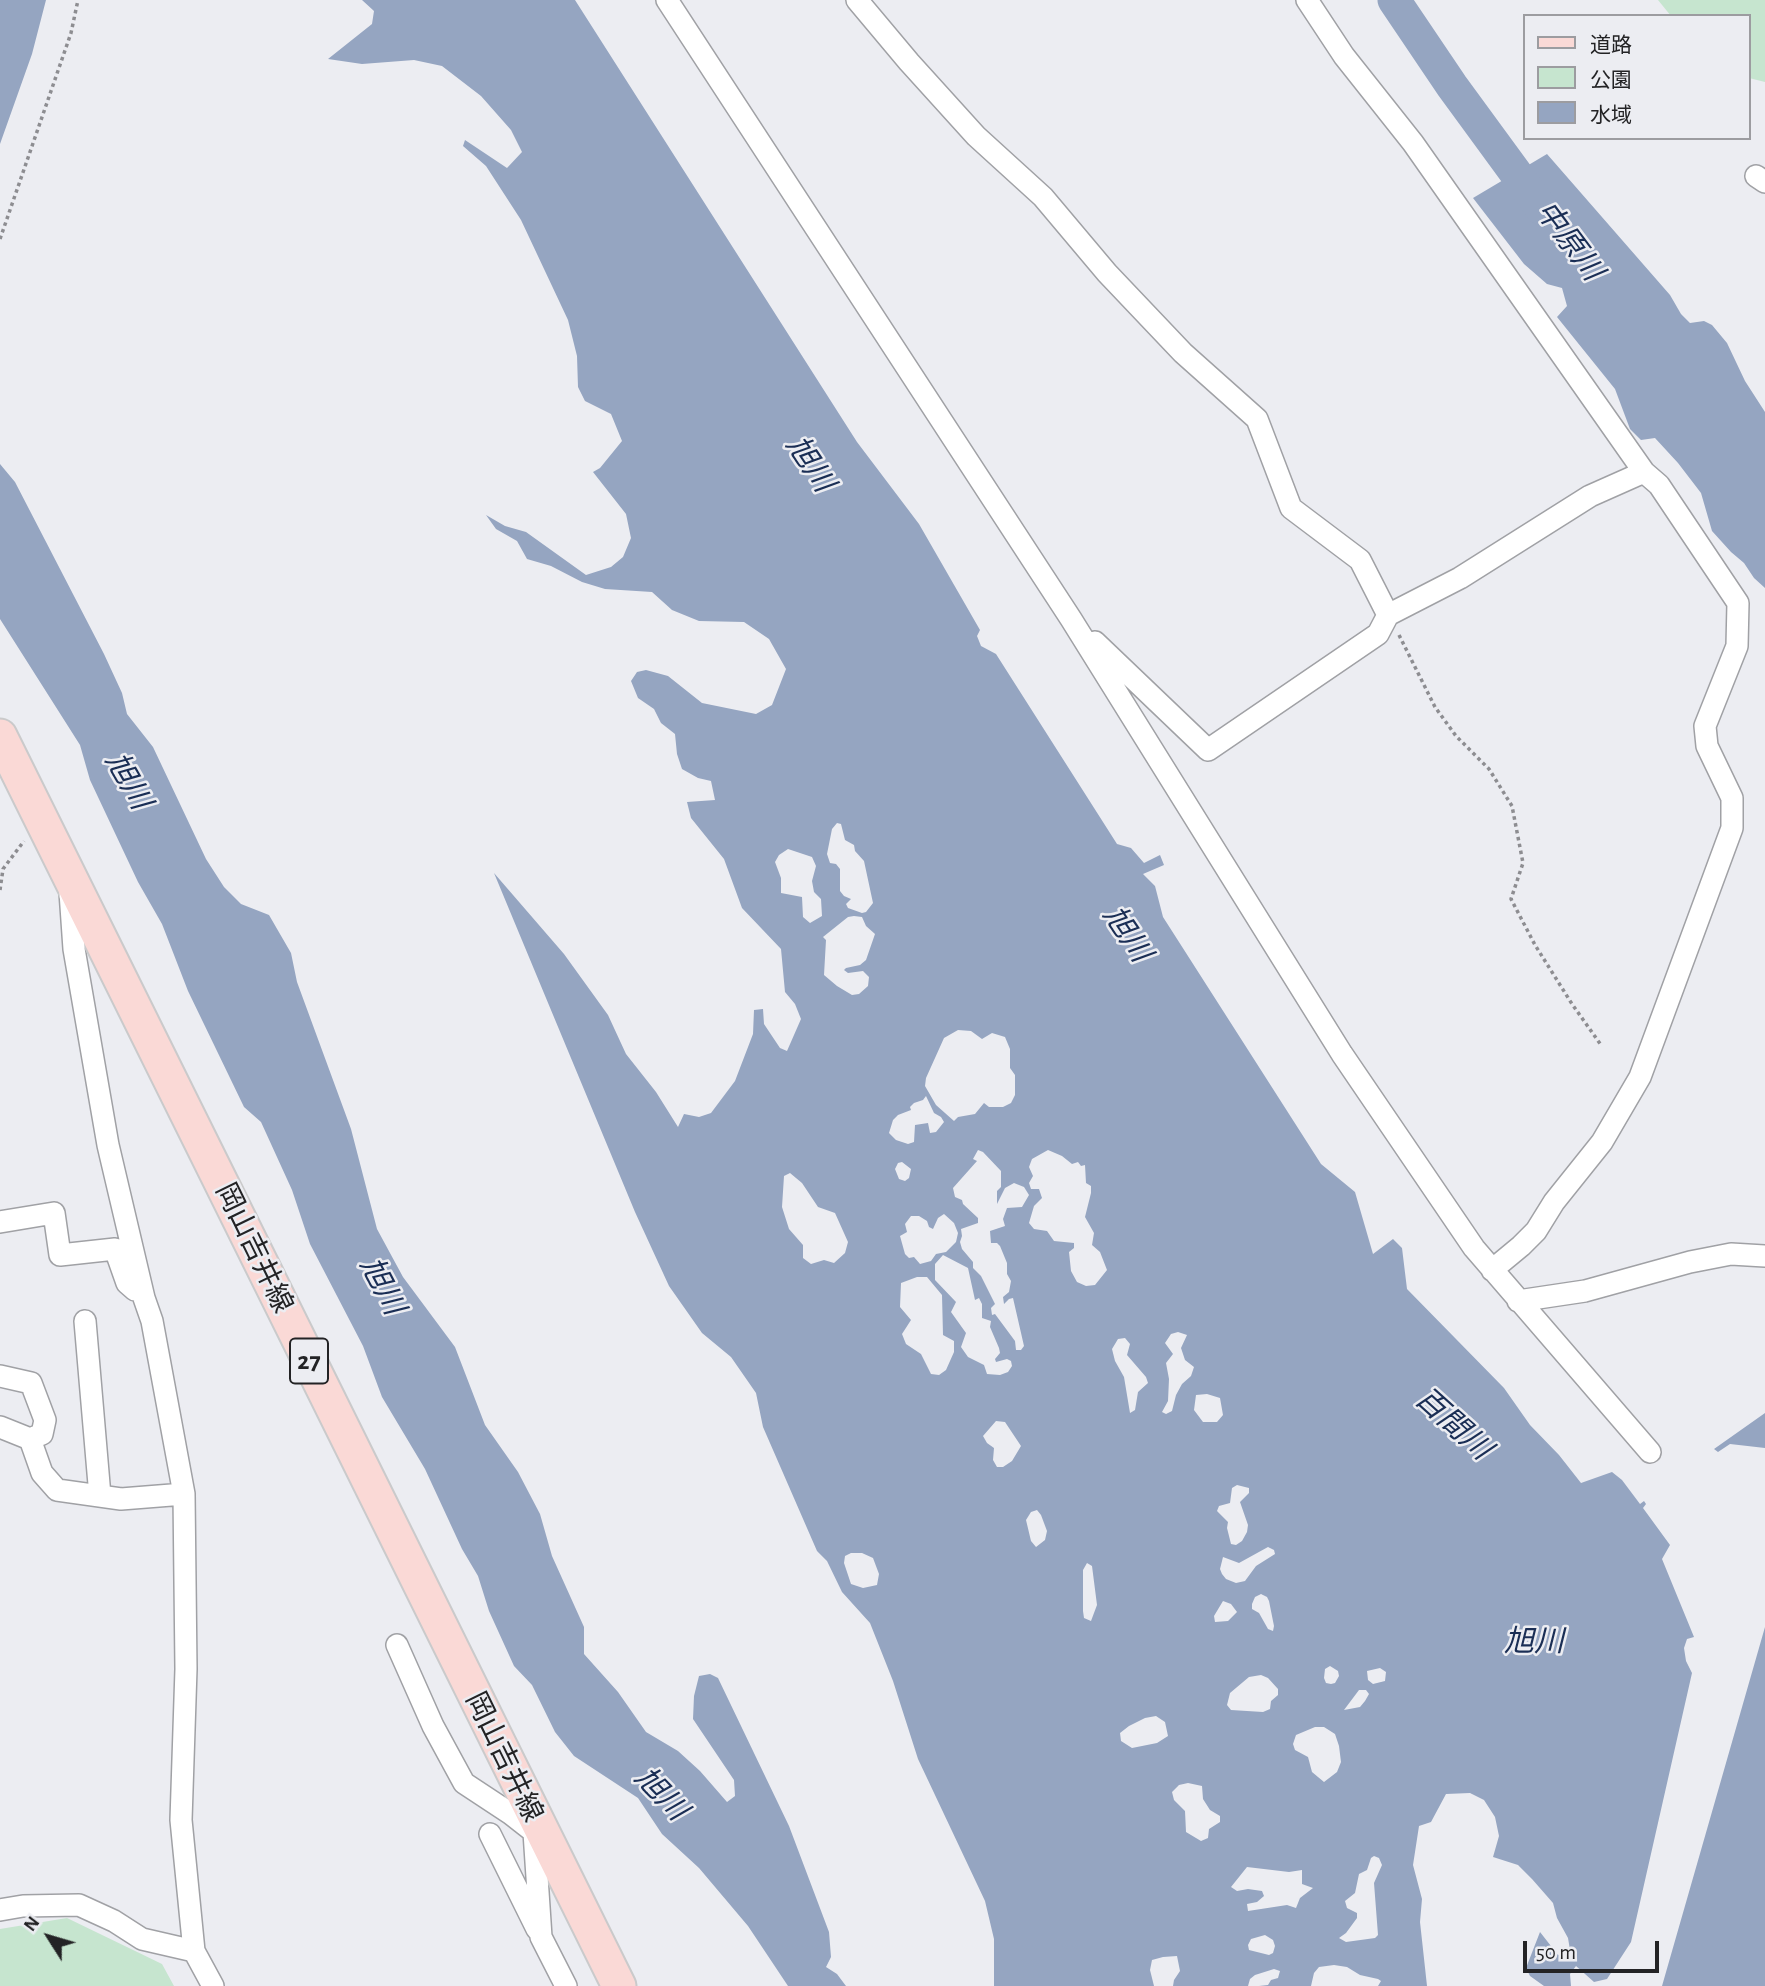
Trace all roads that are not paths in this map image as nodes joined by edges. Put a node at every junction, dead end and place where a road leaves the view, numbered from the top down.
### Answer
1 (667, 0) edge
2 (857, 0) edge
3 (1307, 0) edge
4 (1644, 472) junction
5 (1388, 614) junction
6 (1071, 619) junction
7 (0, 736) edge
8 (69, 872) junction
9 (0, 1222) edge
10 (1765, 1256) edge
11 (1492, 1270) junction
12 (144, 1298) junction
13 (1518, 1301) junction
14 (85, 1321) dead end
15 (0, 1376) edge
16 (0, 1427) edge
17 (30, 1439) junction
18 (1650, 1452) dead end
19 (184, 1494) junction
20 (100, 1496) junction
21 (397, 1645) dead end
22 (537, 1831) junction
23 (490, 1834) dead end
24 (0, 1910) edge
25 (541, 1937) junction
26 (194, 1951) junction
27 (213, 1986) edge
28 (566, 1986) edge
29 (619, 1986) edge

1 - 6 street
2 - 5 street
3 - 4 street
4 - 5 street
4 - 11 street
5 - 6 street
6 - 11 street
7 - 8 main road, 岡山吉井線 / 27
8 - 12 street
8 - 22 main road, 岡山吉井線 / 27
9 - 12 street
10 - 13 street
11 - 13 street
12 - 19 street
13 - 18 street
14 - 20 street
15 - 17 street
16 - 17 street
17 - 20 street
19 - 20 street
19 - 26 street
21 - 22 street
22 - 25 street
22 - 29 main road, 岡山吉井線 / 27
23 - 25 street
24 - 26 street
25 - 28 street
26 - 27 street

